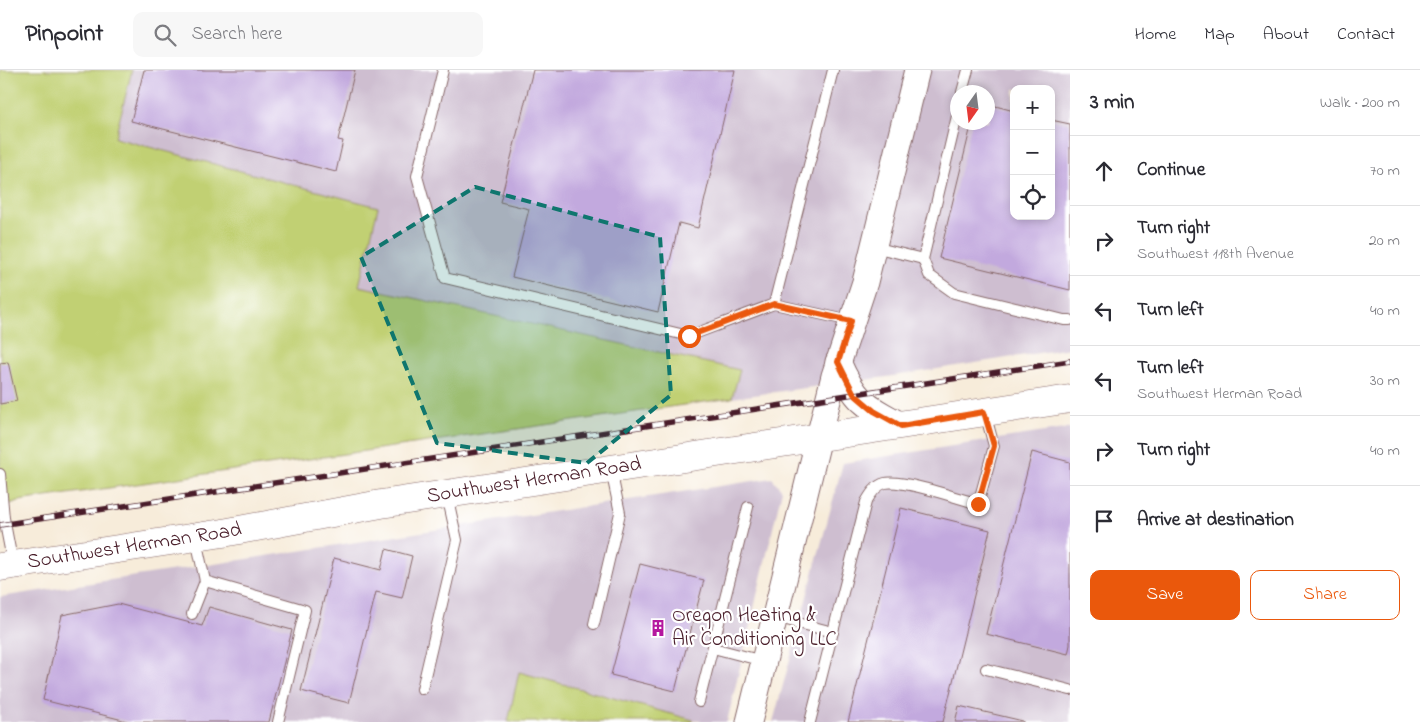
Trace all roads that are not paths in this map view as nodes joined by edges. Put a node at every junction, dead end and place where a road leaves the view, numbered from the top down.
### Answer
1 (443, 70) edge
2 (833, 70) edge
3 (917, 70) edge
4 (968, 70) edge
5 (964, 85) edge
6 (954, 130) edge
7 (874, 246) junction
8 (923, 259) junction
9 (774, 304) junction
10 (1070, 320) edge
11 (851, 321) junction
12 (838, 362) junction
13 (1070, 399) edge
14 (984, 412) junction
15 (901, 426) junction
16 (819, 437) junction
17 (610, 469) junction
18 (0, 474) edge
19 (447, 494) junction
20 (748, 507) dead end
21 (196, 538) junction
22 (6, 566) edge
23 (204, 581) junction
24 (192, 614) dead end
25 (775, 617) junction
26 (594, 624) dead end
27 (833, 632) junction
28 (713, 648) junction
29 (764, 661) junction
30 (986, 669) dead end
31 (422, 689) dead end
32 (1070, 690) edge
33 (699, 702) dead end
34 (278, 722) edge
35 (749, 722) edge
36 (810, 722) edge

1 - 9 lane
2 - 9 lane
3 - 7 street
4 - 5 lane
6 - 8 lane
7 - 8 lane
7 - 11 street
8 - 10 lane
9 - 11 lane
11 - 12 street
12 - 15 street
12 - 16 street
13 - 14 main road, Southwest Herman Road
14 - 15 main road, Southwest Herman Road
14 - 27 lane
15 - 16 main road, Southwest Herman Road
16 - 17 main road, Southwest Herman Road
16 - 25 street
17 - 19 main road, Southwest Herman Road
17 - 26 lane
18 - 22 lane
19 - 21 main road, Southwest Herman Road
19 - 31 lane
20 - 28 lane
21 - 22 main road, Southwest Herman Road
21 - 23 lane
23 - 24 lane
23 - 34 lane
25 - 27 lane
25 - 29 street
27 - 36 lane
28 - 29 lane
28 - 33 lane
29 - 35 street
30 - 32 lane

